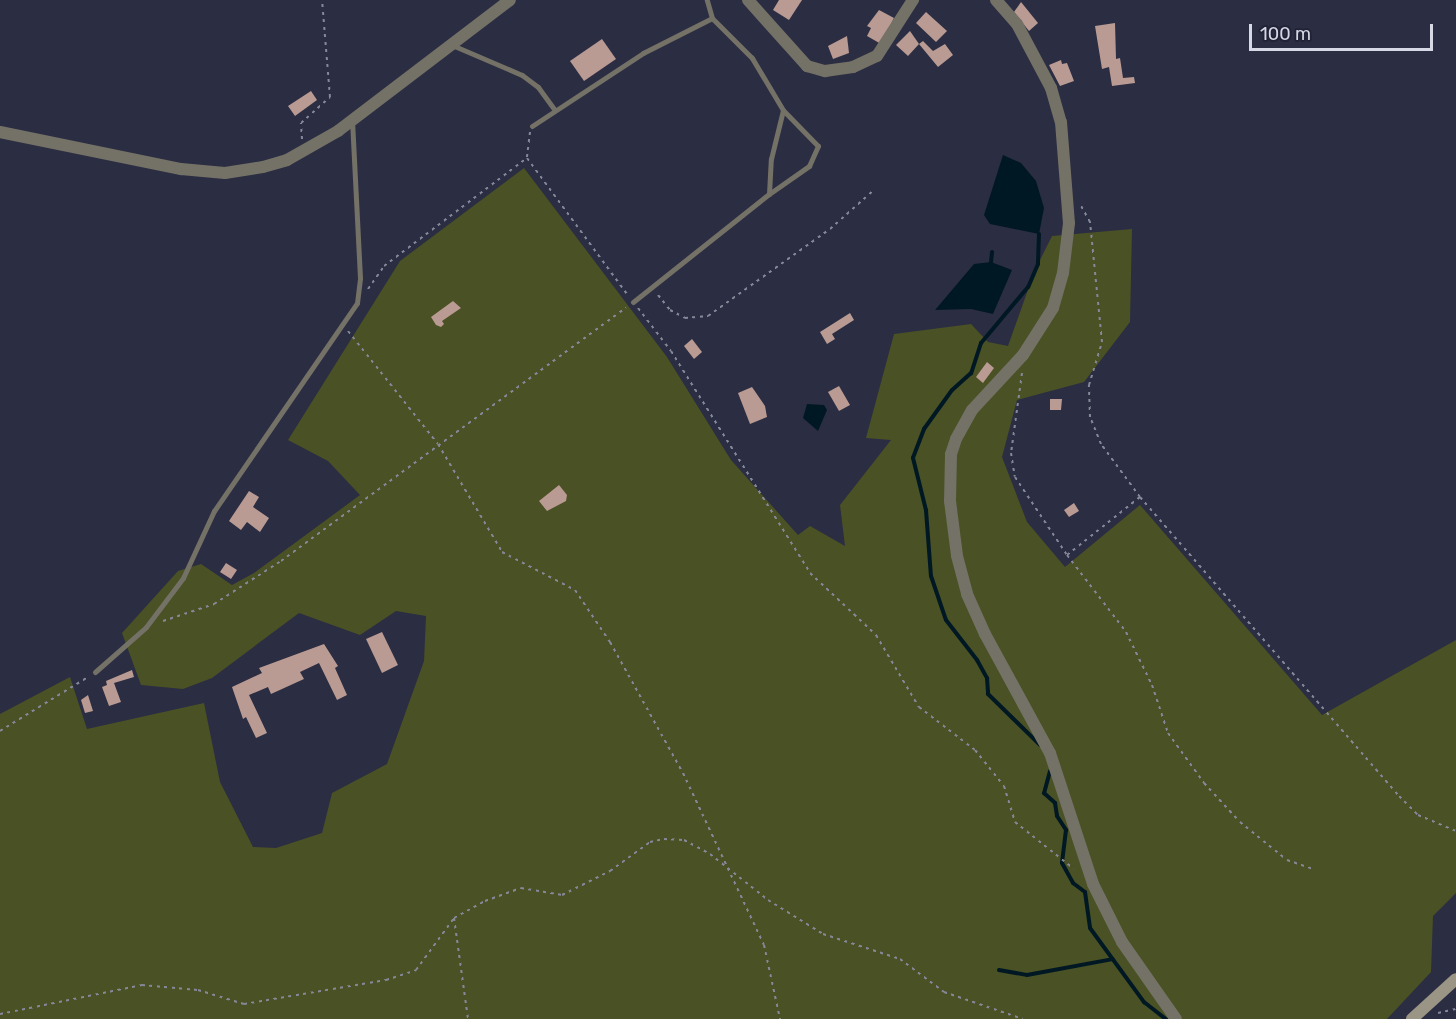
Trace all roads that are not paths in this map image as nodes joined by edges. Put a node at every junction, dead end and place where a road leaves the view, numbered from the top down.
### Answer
1 (510, 0) edge
2 (707, 0) edge
3 (748, 0) edge
4 (913, 0) edge
5 (996, 0) edge
6 (712, 18) junction
7 (452, 45) junction
8 (554, 109) junction
9 (783, 110) junction
10 (352, 120) junction
11 (532, 126) road end
12 (0, 132) edge
13 (770, 194) junction
14 (633, 303) road end
15 (95, 672) road end
16 (1456, 979) edge
17 (1176, 1019) edge
18 (1412, 1019) edge

1 - 7 street
2 - 6 lane
3 - 4 street
5 - 17 street
6 - 8 lane
6 - 9 lane
7 - 8 lane
7 - 10 street
8 - 11 lane
9 - 13 lane
9 - 13 lane
10 - 12 street
10 - 15 lane
13 - 14 lane
16 - 18 main road, bridge

